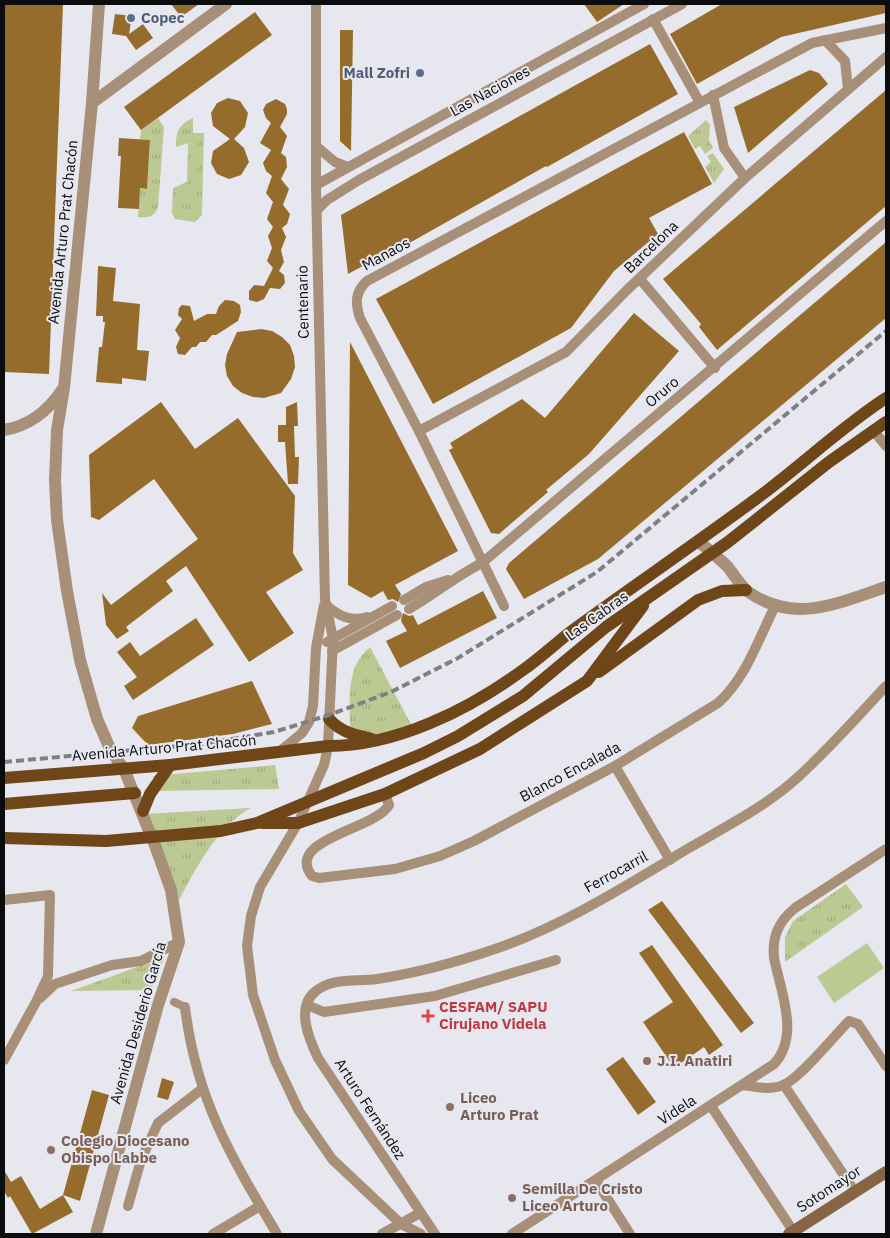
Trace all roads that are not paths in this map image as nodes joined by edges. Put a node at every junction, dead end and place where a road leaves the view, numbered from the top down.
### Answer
1 (99, 4) edge
2 (226, 4) edge
3 (316, 4) edge
4 (644, 4) edge
5 (682, 4) edge
6 (653, 20) junction
7 (886, 28) edge
8 (825, 40) junction
9 (886, 57) edge
10 (848, 89) junction
11 (713, 94) junction
12 (699, 102) junction
13 (92, 103) junction
14 (316, 146) junction
15 (348, 167) junction
16 (745, 178) junction
17 (316, 185) junction
18 (317, 210) junction
19 (886, 221) edge
20 (640, 279) junction
21 (715, 368) junction
22 (64, 388) junction
23 (886, 398) edge
24 (886, 422) edge
25 (4, 430) edge
26 (873, 430) junction
27 (419, 431) junction
28 (886, 446) edge
29 (699, 542) junction
30 (712, 553) junction
31 (482, 562) junction
32 (886, 587) edge
33 (746, 590) junction
34 (649, 598) junction
35 (325, 602) junction
36 (407, 604) dead end
37 (776, 604) junction
38 (504, 606) dead end
39 (378, 614) junction
40 (333, 638) junction
41 (316, 648) junction
42 (332, 651) junction
43 (587, 681) junction
44 (884, 692) edge
45 (329, 719) junction
46 (379, 740) junction
47 (328, 746) junction
48 (278, 753) junction
49 (170, 765) junction
50 (615, 766) junction
51 (124, 769) junction
52 (4, 778) edge
53 (135, 793) junction
54 (385, 794) junction
55 (307, 802) junction
56 (4, 804) edge
57 (143, 811) junction
58 (258, 823) junction
59 (298, 823) junction
60 (152, 837) junction
61 (4, 838) edge
62 (886, 849) edge
63 (670, 860) junction
64 (4, 900) edge
65 (178, 942) junction
66 (556, 960) dead end
67 (313, 993) joint
68 (36, 1002) junction
69 (174, 1002) dead end
70 (307, 1005) junction
71 (185, 1008) joint
72 (4, 1060) edge
73 (886, 1066) edge
74 (742, 1085) junction
75 (784, 1085) junction
76 (202, 1089) junction
77 (711, 1106) junction
78 (886, 1172) edge
79 (596, 1180) junction
80 (855, 1192) junction
81 (128, 1206) dead end
82 (260, 1206) junction
83 (420, 1213) junction
84 (401, 1224) junction
85 (792, 1233) edge
86 (96, 1234) edge
87 (213, 1234) edge
88 (277, 1234) edge
89 (382, 1234) edge
90 (422, 1234) edge
91 (435, 1234) edge
92 (512, 1234) edge
93 (630, 1234) edge

1 - 13 street, Avenida Arturo Prat Chacón
2 - 13 street
3 - 14 street, Centenario
4 - 15 street, Las Naciones
5 - 6 street, Las Naciones
6 - 12 street
6 - 18 street, Las Naciones
7 - 8 street, Manaos
8 - 10 street
8 - 11 street, Manaos
9 - 10 street, Barcelona
10 - 16 street, Barcelona
11 - 12 street, Manaos
11 - 16 street
12 - 27 street, Manaos
13 - 22 street, Avenida Arturo Prat Chacón
14 - 15 street
14 - 17 street, Centenario
15 - 17 street, Las Naciones
16 - 20 street, Barcelona
17 - 18 street, Centenario
18 - 35 street, Centenario
19 - 21 street, Oruro
20 - 21 street
20 - 27 street, Barcelona
21 - 31 street, Oruro
22 - 25 street
22 - 51 street, Avenida Desiderio García
23 - 29 main road, Las Cabras
24 - 26 main road, Las Cabras
26 - 28 street
26 - 30 main road, Las Cabras
27 - 31 street, Manaos
29 - 30 street
29 - 46 main road, Las Cabras
30 - 33 street
30 - 34 main road, Las Cabras
31 - 36 street, Oruro
31 - 38 street, Manaos
32 - 37 street
33 - 37 street
33 - 43 main road
34 - 43 main road
34 - 55 main road, Las Cabras
35 - 39 street
35 - 40 street, Centenario
35 - 41 street, Centenario
37 - 50 street, Blanco Encalada
39 - 40 street
39 - 42 street
40 - 41 street
40 - 42 street, Centenario
41 - 48 street, Centenario
42 - 45 street, Centenario
43 - 54 main road
44 - 63 street, Ferrocarril
45 - 46 main road
45 - 47 street, Centenario
46 - 47 main road, Las Cabras
47 - 48 main road, Avenida Arturo Prat Chacón
47 - 55 street, Centenario
48 - 49 main road, Avenida Arturo Prat Chacón
49 - 51 main road, Avenida Arturo Prat Chacón
49 - 57 main road
50 - 54 street, Blanco Encalada
50 - 63 street
51 - 52 main road, Avenida Arturo Prat Chacón
51 - 53 street, Avenida Desiderio García
53 - 56 main road
53 - 57 street, Avenida Desiderio García
54 - 59 main road
55 - 58 main road
55 - 59 street, Centenario
57 - 60 street, Avenida Desiderio García
58 - 59 main road
58 - 60 main road
59 - 84 street
60 - 61 main road
60 - 65 street, Avenida Desiderio García
62 - 74 street, Videla
63 - 67 street, Ferrocarril
64 - 68 street
65 - 68 street
65 - 86 street, Avenida Desiderio García
66 - 70 street
67 - 70 street, Arturo Fernández
68 - 72 street
69 - 71 street
70 - 83 street, Arturo Fernández
71 - 76 street
73 - 75 street
74 - 75 street
74 - 77 street, Videla
75 - 80 street
76 - 81 street
76 - 82 street
77 - 79 street, Videla
77 - 85 street
78 - 80 main road, Sotomayor
79 - 92 street, Videla
79 - 93 street
80 - 85 main road, Sotomayor
82 - 87 street
82 - 88 street
83 - 84 street
83 - 91 street, Arturo Fernández
84 - 89 street
84 - 90 street

